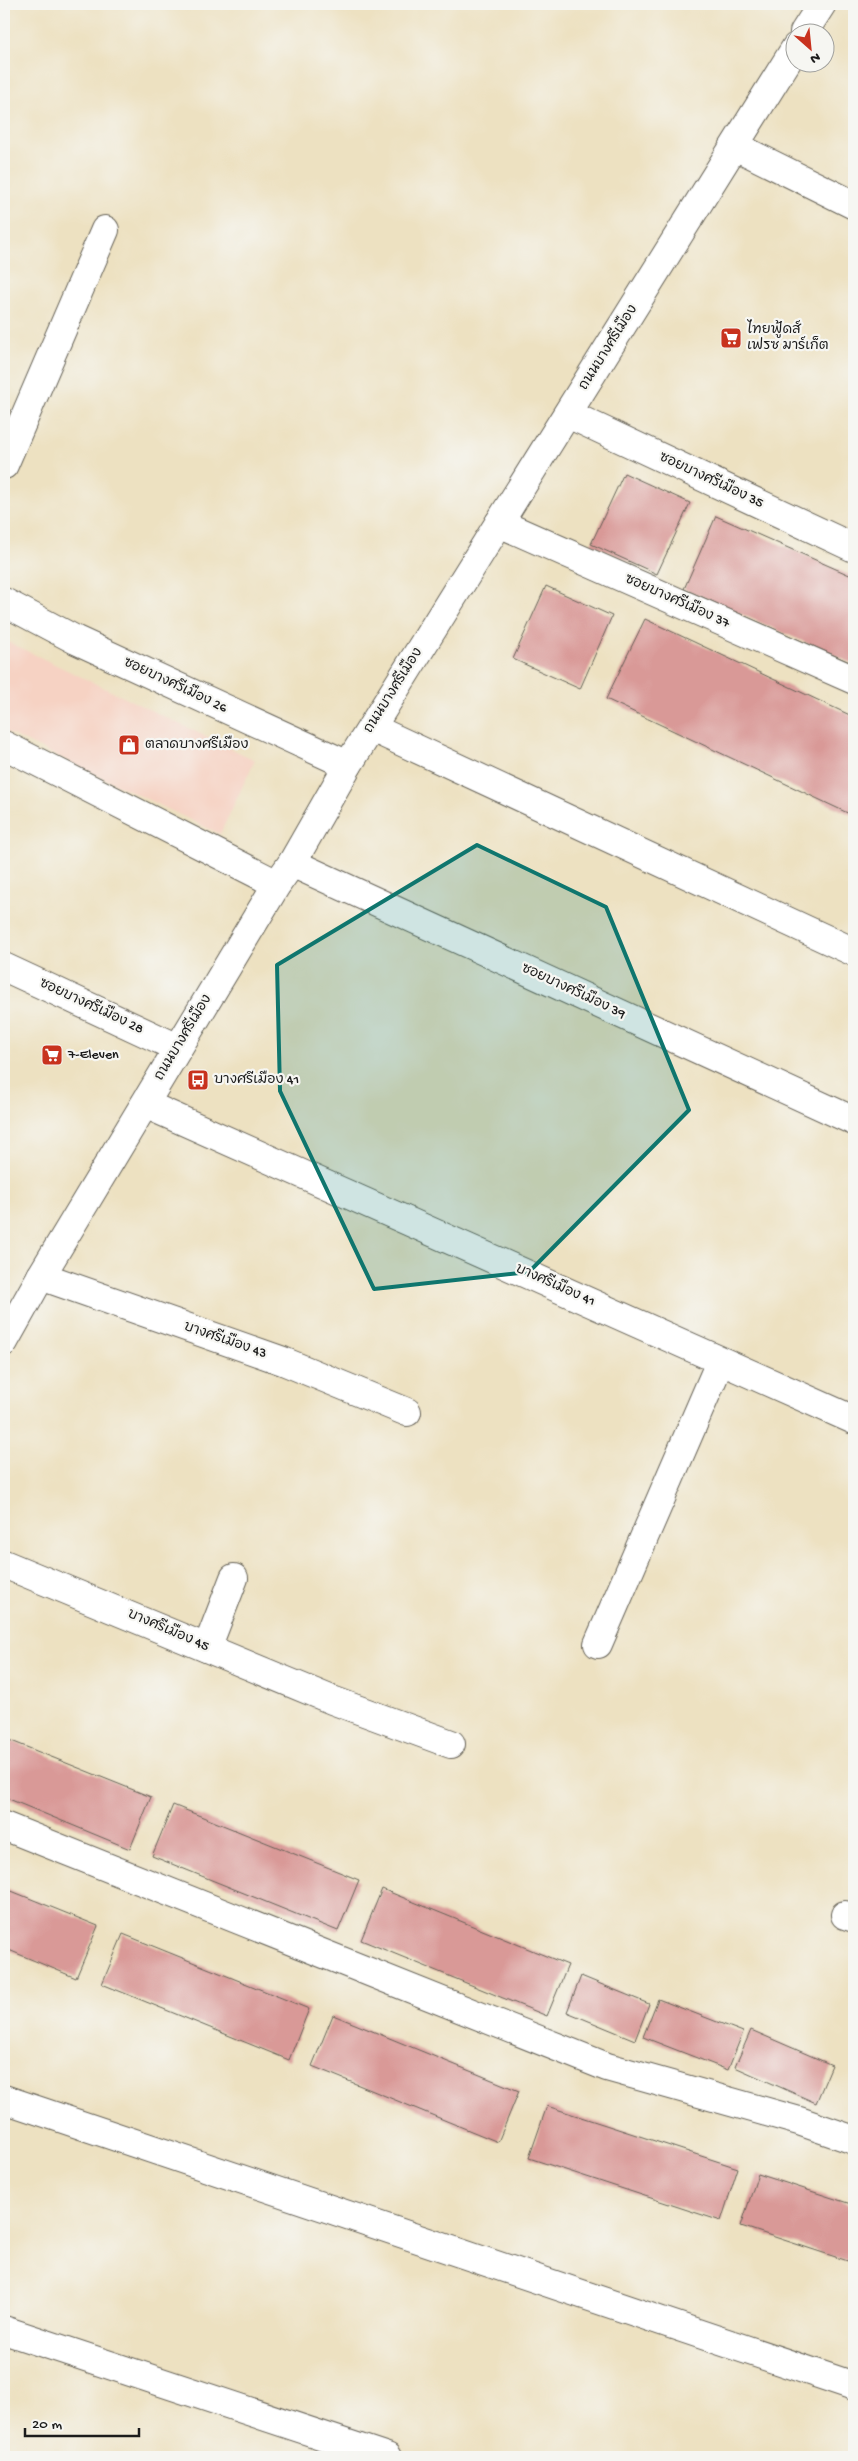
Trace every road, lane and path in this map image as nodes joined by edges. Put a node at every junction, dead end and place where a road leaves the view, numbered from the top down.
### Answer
1 (822, 4) edge
2 (810, 22) edge
3 (786, 63) edge
4 (735, 146) junction
5 (854, 205) edge
6 (105, 230) dead end
7 (568, 414) junction
8 (4, 465) edge
9 (499, 523) junction
10 (854, 548) edge
11 (4, 602) edge
12 (854, 680) edge
13 (372, 728) junction
14 (4, 745) edge
15 (348, 766) junction
16 (284, 873) junction
17 (854, 952) edge
18 (4, 967) edge
19 (178, 1048) junction
20 (145, 1104) junction
21 (854, 1121) edge
22 (41, 1276) junction
23 (4, 1342) edge
24 (720, 1362) junction
25 (407, 1412) dead end
26 (854, 1420) edge
27 (4, 1564) edge
28 (234, 1578) dead end
29 (598, 1644) dead end
30 (207, 1648) junction
31 (451, 1744) dead end
32 (4, 1826) edge
33 (4, 2099) edge
34 (854, 2140) edge
35 (4, 2330) edge
36 (854, 2386) edge
37 (387, 2457) edge

1 - 2 street
3 - 4 street, ถนนบางศรีเมือง
4 - 5 street
4 - 7 street, ถนนบางศรีเมือง
6 - 8 street
7 - 9 street, ถนนบางศรีเมือง
7 - 10 street, ซอยบางศรีเมือง 35
9 - 12 street, ซอยบางศรีเมือง 37
9 - 13 street, ถนนบางศรีเมือง
11 - 15 street, ซอยบางศรีเมือง 26
13 - 15 street, ถนนบางศรีเมือง
13 - 17 street
14 - 16 street, ซอยบางศรีเมือง 39
15 - 16 street, ถนนบางศรีเมือง
16 - 19 street, ถนนบางศรีเมือง
16 - 21 street, ซอยบางศรีเมือง 39
18 - 19 street, ซอยบางศรีเมือง 28
19 - 20 street, ถนนบางศรีเมือง
20 - 22 street, ถนนบางศรีเมือง
20 - 24 street, บางศรีเมือง 41
22 - 23 street, ถนนบางศรีเมือง
22 - 25 street, บางศรีเมือง 43
24 - 26 street, บางศรีเมือง 41
24 - 29 street
27 - 30 street, บางศรีเมือง 45
28 - 30 street
30 - 31 street, บางศรีเมือง 45
32 - 34 street
33 - 36 street
35 - 37 street

